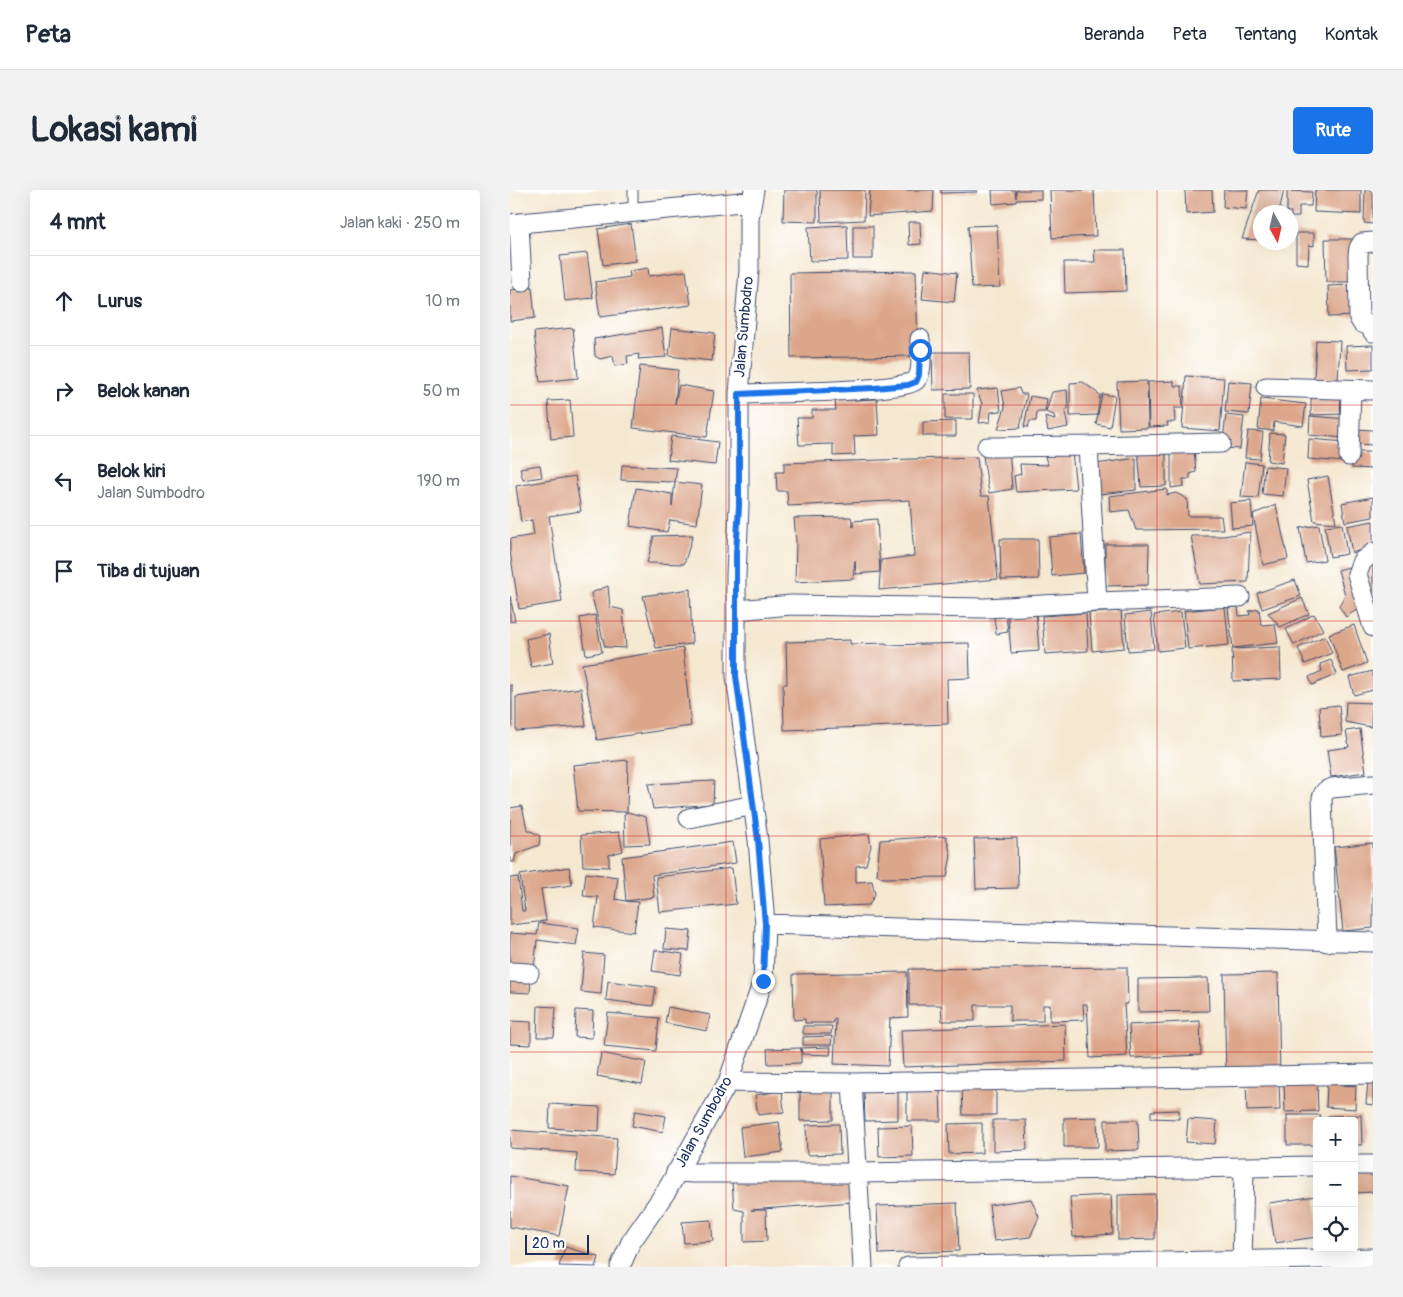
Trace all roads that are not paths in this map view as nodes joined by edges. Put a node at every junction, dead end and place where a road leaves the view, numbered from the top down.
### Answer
1 (633, 190) edge
2 (753, 195) edge
3 (633, 211) junction
4 (514, 223) edge
5 (1373, 242) edge
6 (515, 250) edge
7 (522, 282) dead end
8 (1373, 332) edge
9 (920, 339) dead end
10 (1266, 387) dead end
11 (1351, 390) junction
12 (1373, 390) edge
13 (739, 394) junction
14 (1221, 442) dead end
15 (1088, 446) junction
16 (987, 447) dead end
17 (1349, 456) dead end
18 (1373, 553) edge
19 (1240, 597) dead end
20 (1097, 602) junction
21 (737, 610) junction
22 (1373, 627) edge
23 (1373, 784) edge
24 (754, 805) junction
25 (689, 818) dead end
26 (765, 924) junction
27 (1327, 942) junction
28 (1373, 942) edge
29 (1373, 1074) edge
30 (728, 1082) junction
31 (852, 1083) junction
32 (1358, 1165) edge
33 (1373, 1165) edge
34 (1313, 1166) edge
35 (1244, 1168) junction
36 (676, 1172) junction
37 (856, 1173) junction
38 (1373, 1258) edge
39 (1242, 1264) edge
40 (620, 1267) edge
41 (863, 1267) edge
42 (908, 1267) edge

1 - 3 lane
2 - 3 street
2 - 13 street, Jalan Sumbodro
3 - 4 street
4 - 6 street
5 - 8 street
6 - 7 street
9 - 13 street
10 - 11 street
11 - 12 street
11 - 17 street
13 - 21 street, Jalan Sumbodro
14 - 15 street
15 - 16 street
15 - 20 street
18 - 22 street
19 - 20 street
20 - 21 street
21 - 24 street, Jalan Sumbodro
23 - 27 street
24 - 25 street
24 - 26 street, Jalan Sumbodro
26 - 27 street
26 - 30 street, Jalan Sumbodro
27 - 28 street
29 - 31 street
30 - 31 street
30 - 36 street, Jalan Sumbodro
31 - 37 street
32 - 33 street
34 - 35 street
35 - 37 street
35 - 39 street
36 - 37 street
36 - 40 street, Jalan Sumbodro
37 - 41 street
38 - 39 street
39 - 42 street

